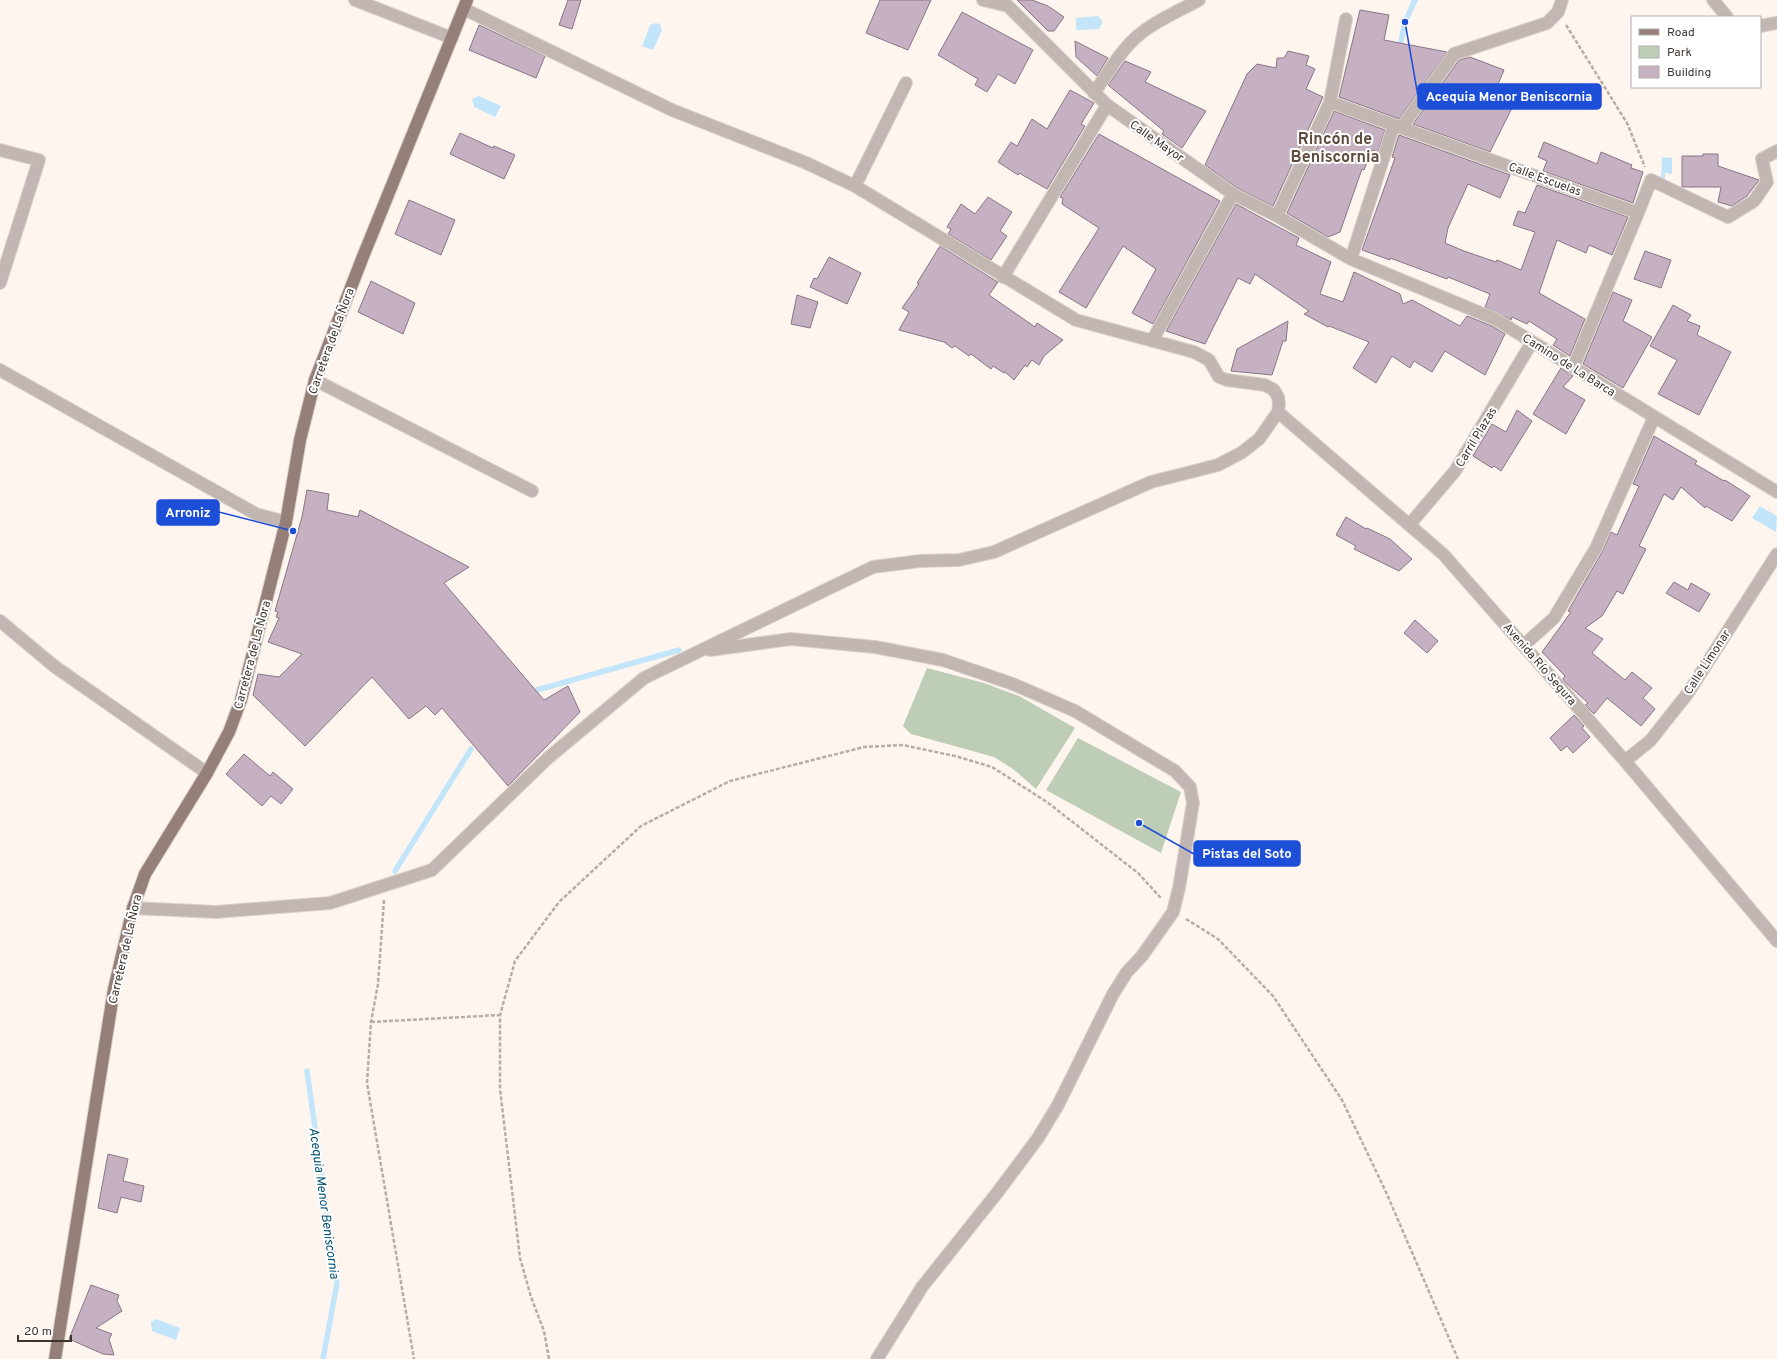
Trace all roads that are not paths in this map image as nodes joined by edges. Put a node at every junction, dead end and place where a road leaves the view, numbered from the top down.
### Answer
1 (355, 0) edge
2 (983, 0) edge
3 (1199, 0) edge
4 (1562, 0) edge
5 (1713, 0) edge
6 (1009, 3) edge
7 (466, 4) edge
8 (1726, 16) edge
9 (1346, 19) dead end
10 (1777, 23) edge
11 (1761, 26) edge
12 (452, 38) junction
13 (906, 83) dead end
14 (1094, 92) junction
15 (1330, 102) junction
16 (1107, 105) junction
17 (1398, 126) junction
18 (0, 150) edge
19 (1777, 151) edge
20 (855, 186) junction
21 (1233, 194) junction
22 (1638, 212) junction
23 (1278, 216) junction
24 (1352, 259) junction
25 (1003, 277) junction
26 (0, 283) edge
27 (1152, 341) junction
28 (1532, 342) junction
29 (1573, 368) junction
30 (0, 370) edge
31 (315, 380) junction
32 (1278, 412) junction
33 (1654, 417) junction
34 (532, 491) dead end
35 (1777, 492) edge
36 (286, 522) junction
37 (1410, 524) junction
38 (1777, 554) edge
39 (0, 621) edge
40 (1524, 645) junction
41 (699, 652) junction
42 (1625, 761) junction
43 (207, 773) junction
44 (133, 908) junction
45 (1777, 941) edge
46 (55, 1359) edge
47 (877, 1359) edge

1 - 12 street
2 - 6 street, Calle Mayor
3 - 14 street
4 - 17 street
5 - 8 street
6 - 14 street, Calle Mayor
7 - 12 main road, Carretera de La Ñora
7 - 20 street
9 - 15 street
10 - 11 street
12 - 31 main road, Carretera de La Ñora
13 - 20 street
14 - 16 street, Calle Mayor
15 - 17 street, Calle Escuelas
15 - 23 street
16 - 21 street, Calle Mayor
16 - 25 street
17 - 22 street, Calle Escuelas
17 - 24 street
18 - 26 street
19 - 22 street
20 - 25 street
21 - 23 street, Calle Mayor
21 - 27 street
22 - 29 street
23 - 24 street, Calle Mayor
24 - 28 street, Camino de La Barca
25 - 27 street
27 - 32 street
28 - 29 street, Camino de La Barca
28 - 37 street, Carril Plazas
29 - 33 street, Camino de La Barca
30 - 36 street
31 - 34 street
31 - 36 main road, Carretera de La Ñora
32 - 37 street, Avenida Río Segura
32 - 41 street
33 - 35 street, Camino de La Barca
33 - 40 street
36 - 43 main road, Carretera de La Ñora
37 - 40 street, Avenida Río Segura
38 - 42 street, Calle Limonar
39 - 43 street
40 - 42 street, Avenida Río Segura
41 - 44 street
41 - 47 street
42 - 45 street, Avenida Río Segura
43 - 44 main road, Carretera de La Ñora
44 - 46 main road, Carretera de La Ñora

